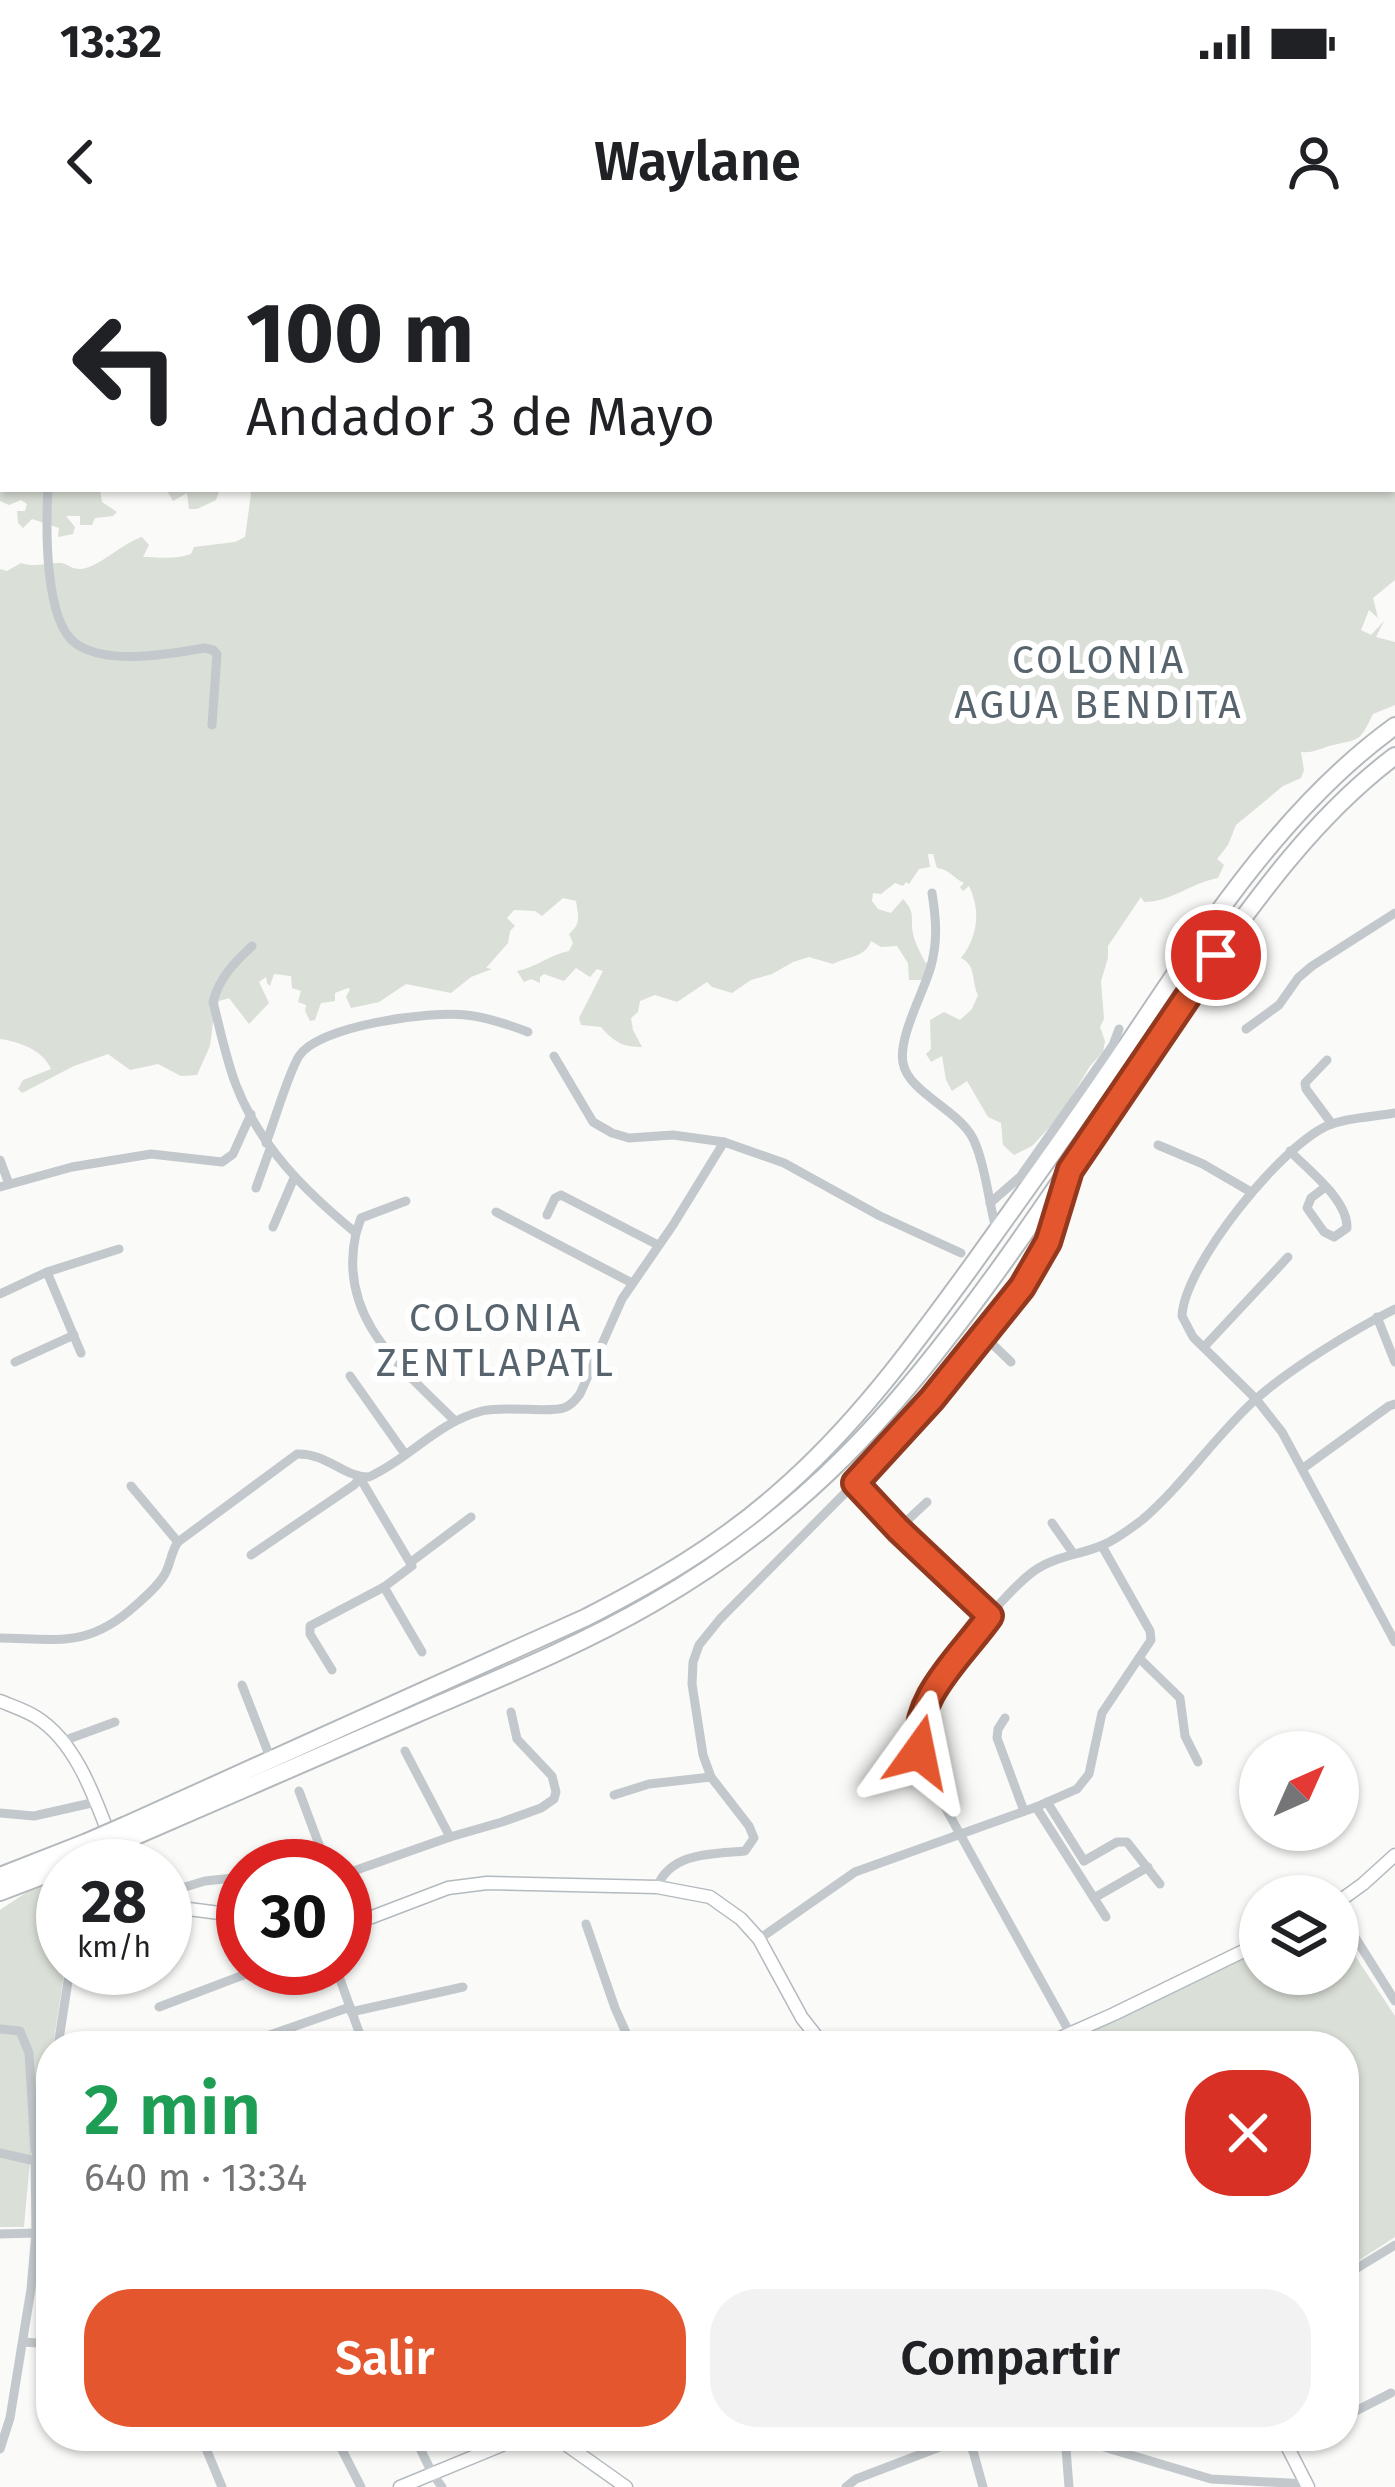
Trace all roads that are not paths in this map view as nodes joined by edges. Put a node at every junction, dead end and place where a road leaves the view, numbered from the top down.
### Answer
1 (48, 492) edge
2 (212, 725) dead end
3 (1395, 726) edge
4 (1395, 756) edge
5 (932, 892) dead end
6 (1395, 914) edge
7 (252, 946) dead end
8 (1119, 1029) dead end
9 (1246, 1029) dead end
10 (528, 1032) dead end
11 (554, 1056) dead end
12 (1328, 1060) dead end
13 (1395, 1113) edge
14 (251, 1114) junction
15 (1331, 1124) junction
16 (724, 1142) junction
17 (1158, 1145) dead end
18 (268, 1146) junction
19 (1290, 1151) junction
20 (0, 1160) edge
21 (1070, 1170) junction
22 (294, 1178) junction
23 (4, 1186) edge
24 (1324, 1187) junction
25 (256, 1188) dead end
26 (1251, 1192) junction
27 (406, 1201) dead end
28 (990, 1203) junction
29 (496, 1212) dead end
30 (547, 1215) dead end
31 (995, 1225) dead end
32 (273, 1227) dead end
33 (356, 1233) junction
34 (658, 1245) junction
35 (119, 1250) dead end
36 (961, 1253) dead end
37 (1288, 1257) dead end
38 (1005, 1271) dead end
39 (50, 1276) junction
40 (632, 1283) junction
41 (1022, 1287) junction
42 (0, 1294) edge
43 (1395, 1309) edge
44 (1377, 1317) junction
45 (74, 1335) junction
46 (984, 1336) junction
47 (1204, 1347) junction
48 (81, 1353) dead end
49 (15, 1362) dead end
50 (1010, 1362) dead end
51 (1395, 1362) edge
52 (350, 1376) dead end
53 (1256, 1399) junction
54 (1395, 1404) edge
55 (455, 1421) junction
56 (405, 1454) junction
57 (1302, 1469) junction
58 (359, 1478) junction
59 (855, 1483) junction
60 (130, 1486) dead end
61 (927, 1502) dead end
62 (471, 1517) dead end
63 (1052, 1523) dead end
64 (898, 1529) junction
65 (178, 1542) junction
66 (1102, 1546) junction
67 (1073, 1553) junction
68 (250, 1555) dead end
69 (412, 1562) junction
70 (384, 1587) junction
71 (990, 1616) junction
72 (0, 1638) edge
73 (1395, 1642) edge
74 (422, 1652) dead end
75 (1139, 1658) junction
76 (332, 1670) dead end
77 (242, 1685) dead end
78 (0, 1701) edge
79 (511, 1712) dead end
80 (1005, 1718) dead end
81 (116, 1722) dead end
82 (63, 1741) junction
83 (405, 1751) dead end
84 (268, 1752) dead end
85 (1198, 1762) dead end
86 (711, 1777) junction
87 (299, 1791) dead end
88 (614, 1796) dead end
89 (96, 1802) junction
90 (1036, 1807) junction
91 (0, 1813) edge
92 (129, 1832) junction
93 (962, 1834) junction
94 (450, 1837) junction
95 (111, 1839) edge
96 (112, 1839) edge
97 (316, 1839) edge
98 (1395, 1855) edge
99 (372, 1864) edge
100 (36, 1865) edge
101 (1148, 1868) junction
102 (0, 1876) edge
103 (36, 1878) edge
104 (36, 1884) edge
105 (1160, 1884) dead end
106 (657, 1887) junction
107 (1359, 1888) edge
108 (0, 1892) edge
109 (1094, 1898) junction
110 (0, 1906) edge
111 (1106, 1916) dead end
112 (372, 1917) edge
113 (586, 1924) dead end
114 (759, 1940) junction
115 (1359, 1941) edge
116 (1239, 1954) edge
117 (216, 1985) edge
118 (463, 1987) dead end
119 (66, 1995) edge
120 (345, 1995) edge
121 (1395, 2001) edge
122 (159, 2007) dead end
123 (350, 2009) junction
124 (0, 2029) edge
125 (60, 2031) edge
126 (283, 2031) edge
127 (358, 2031) edge
128 (625, 2031) edge
129 (810, 2031) edge
130 (1069, 2031) edge
131 (1091, 2031) edge
132 (0, 2153) edge
133 (36, 2156) edge
134 (35, 2161) junction
135 (36, 2197) edge
136 (36, 2233) edge
137 (0, 2234) edge
138 (36, 2241) edge
139 (1395, 2245) edge
140 (1359, 2267) edge
141 (24, 2342) junction
142 (36, 2343) edge
143 (1391, 2392) dead end
144 (1359, 2409) edge
145 (0, 2449) edge
146 (206, 2451) dead end
147 (342, 2451) edge
148 (421, 2451) edge
149 (488, 2451) edge
150 (575, 2451) edge
151 (934, 2451) edge
152 (973, 2451) edge
153 (1067, 2451) edge
154 (1115, 2451) edge
155 (1290, 2451) edge
156 (432, 2474) junction
157 (1308, 2486) edge
158 (222, 2487) edge
159 (361, 2487) edge
160 (400, 2487) edge
161 (442, 2487) edge
162 (626, 2487) edge
163 (846, 2487) edge
164 (983, 2487) edge
165 (1070, 2487) edge

1 - 2 street
3 - 92 highway
4 - 21 highway
5 - 28 street
6 - 9 street
7 - 14 street
8 - 28 street
10 - 18 street
11 - 16 street
12 - 15 street
13 - 15 street
14 - 18 street
14 - 23 street
15 - 19 street
16 - 34 street
16 - 36 street
17 - 26 street
18 - 22 street
18 - 25 street
19 - 24 street
19 - 26 street
20 - 23 street
21 - 41 street
21 - 92 highway
22 - 32 street
22 - 33 street
24 - 24 street
26 - 47 street
27 - 33 street
28 - 31 street
29 - 40 street
30 - 34 street
33 - 55 street
34 - 40 street
35 - 39 street
37 - 47 street
38 - 41 street
39 - 42 street
39 - 45 street
40 - 55 street
41 - 46 street
43 - 44 street
44 - 51 street
44 - 53 street
45 - 48 street
45 - 49 street
46 - 50 street
46 - 59 street
47 - 53 street
52 - 56 street
53 - 57 street
53 - 66 street
54 - 57 street
55 - 56 street
56 - 58 street
57 - 73 street
58 - 65 street
58 - 68 street
58 - 69 street
59 - 64 street
59 - 86 street
60 - 65 street
61 - 64 street
62 - 69 street
63 - 67 street
64 - 71 street
65 - 72 street
66 - 67 street
66 - 75 street
67 - 71 street
69 - 70 street
70 - 74 street
70 - 76 street
71 - 93 street
75 - 85 street
75 - 90 street
77 - 84 street
78 - 82 main road
79 - 94 street
80 - 90 street
81 - 82 street
82 - 89 main road
83 - 94 street
86 - 88 street
86 - 106 street
87 - 97 street
89 - 91 street
89 - 95 main road
90 - 93 street
90 - 101 street
90 - 109 street
92 - 96 highway, bridge
93 - 114 street
93 - 130 street
94 - 99 street
98 - 107 main road
100 - 102 highway
101 - 105 street
101 - 109 street
103 - 108 highway
104 - 110 highway
106 - 112 main road
106 - 114 main road
109 - 111 street
113 - 128 street
114 - 129 main road
115 - 121 street
116 - 131 main road
117 - 122 street
118 - 123 street
119 - 125 street
120 - 123 street
123 - 126 street
123 - 127 street
124 - 134 street
132 - 134 street
133 - 134 street
134 - 135 street
136 - 137 street
138 - 141 street
139 - 140 street
141 - 142 street
141 - 145 street
143 - 144 street
146 - 158 street
147 - 159 street
148 - 156 street
149 - 156 main road
150 - 162 main road
151 - 163 street
152 - 164 street
153 - 165 street
154 - 157 street
155 - 157 main road
156 - 160 main road
156 - 161 street

